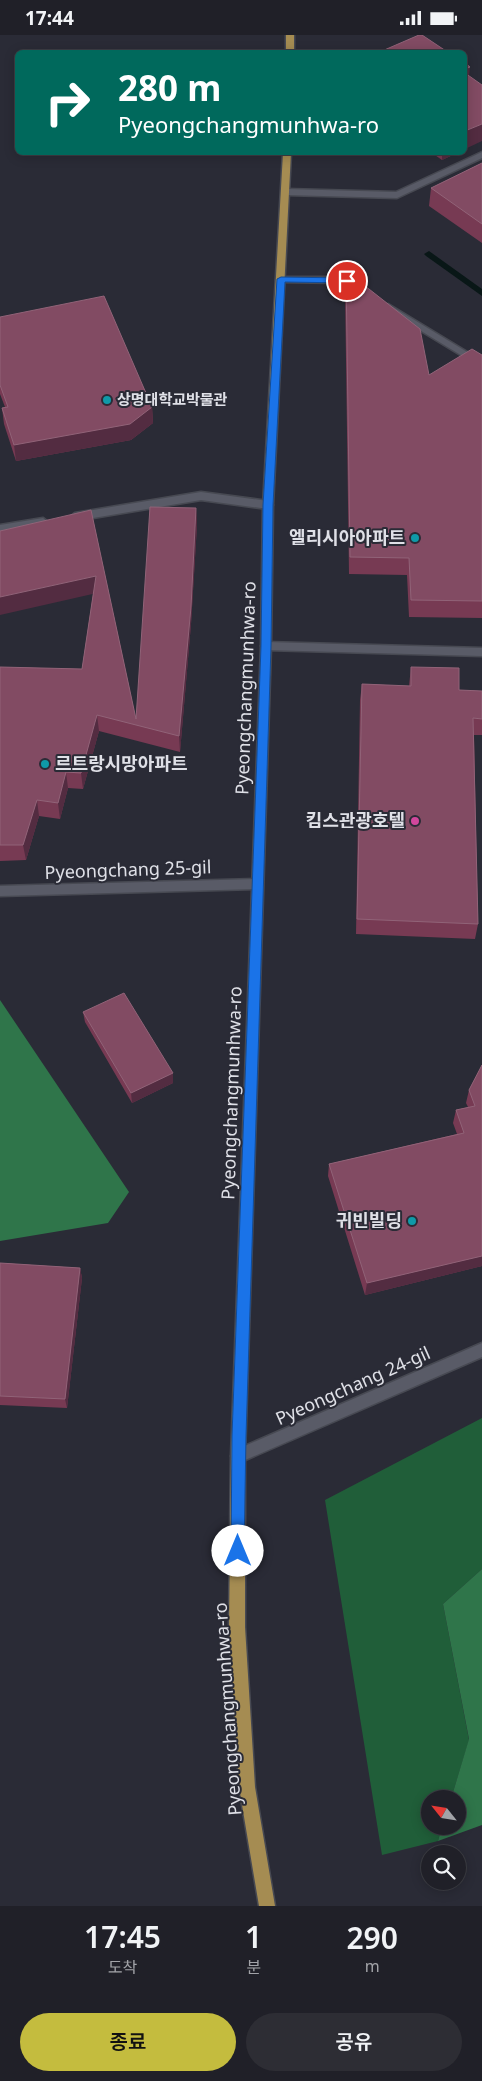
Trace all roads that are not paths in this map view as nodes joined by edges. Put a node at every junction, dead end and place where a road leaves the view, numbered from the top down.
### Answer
1 (290, 35) edge
2 (290, 50) edge
3 (287, 155) edge
4 (482, 155) edge
5 (286, 192) junction
6 (281, 279) junction
7 (364, 291) edge
8 (380, 302) edge
9 (482, 365) edge
10 (268, 505) junction
11 (0, 529) edge
12 (266, 646) junction
13 (482, 652) edge
14 (256, 884) junction
15 (0, 891) edge
16 (482, 1350) edge
17 (238, 1456) junction
18 (268, 1906) edge

1 - 2 main road
3 - 5 main road, Pyeongchangmunhwa-ro
4 - 5 street
5 - 6 main road, Pyeongchangmunhwa-ro
6 - 7 street
6 - 10 main road, Pyeongchangmunhwa-ro
8 - 9 street
10 - 11 street
10 - 12 main road, Pyeongchangmunhwa-ro
12 - 13 street
12 - 14 main road, Pyeongchangmunhwa-ro
14 - 15 street, Pyeongchang 25-gil
14 - 17 main road, Pyeongchangmunhwa-ro
16 - 17 street, Pyeongchang 24-gil
17 - 18 main road, Pyeongchangmunhwa-ro

